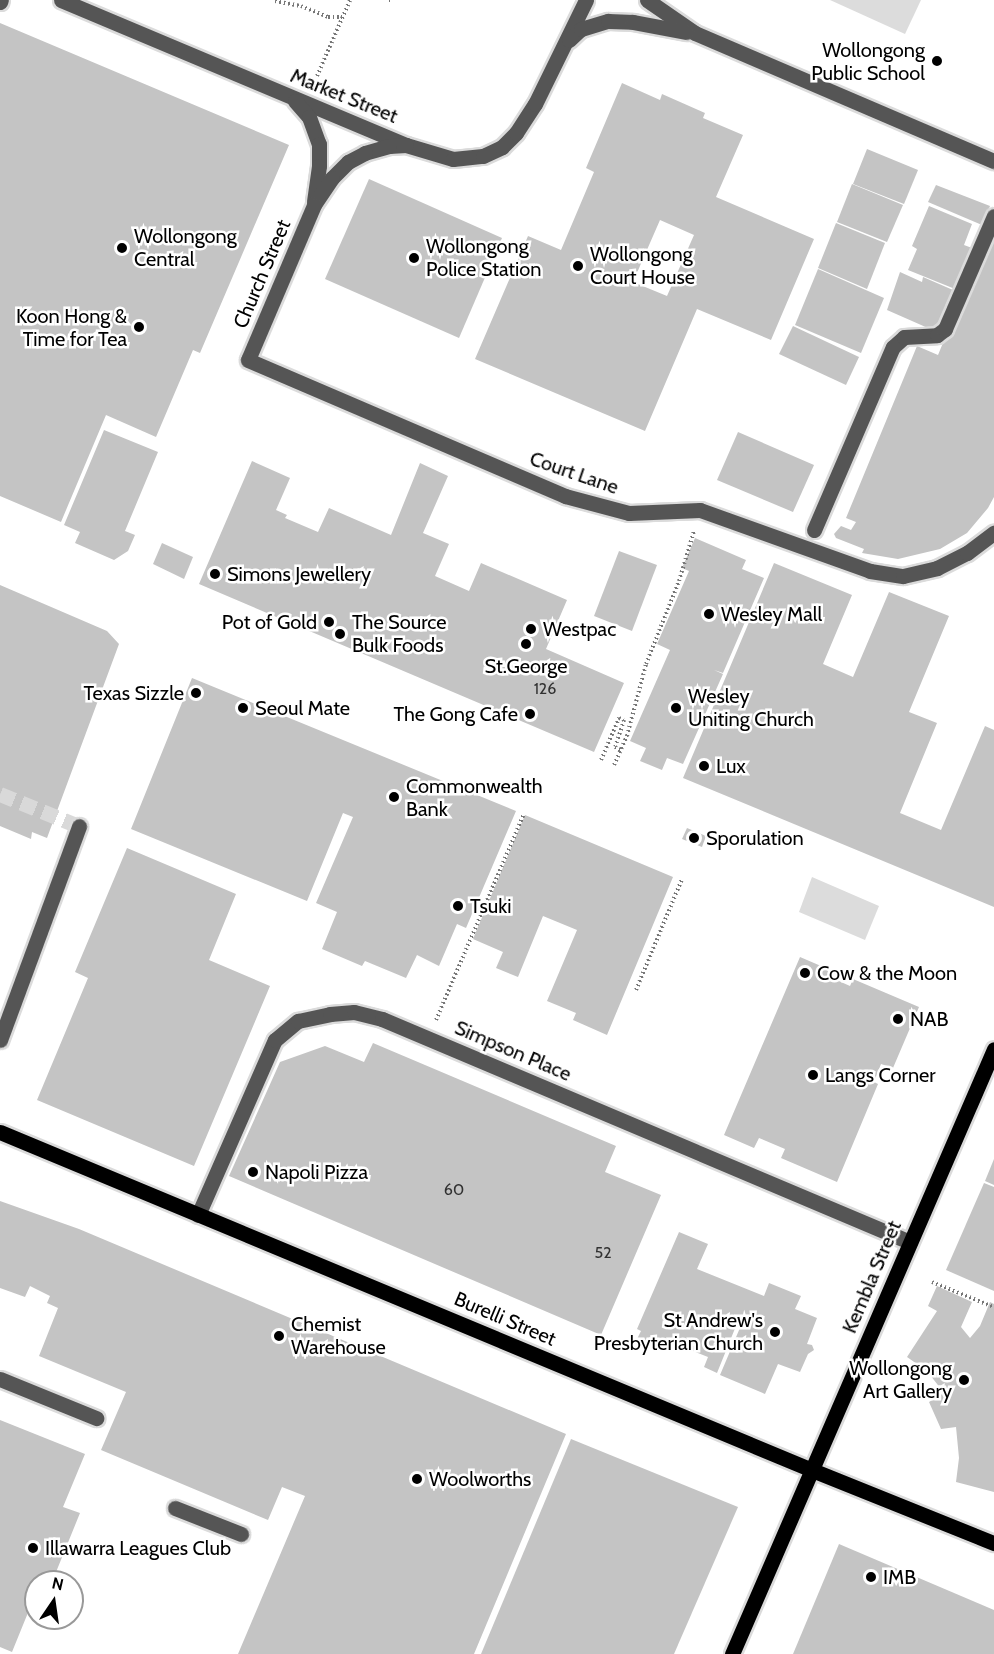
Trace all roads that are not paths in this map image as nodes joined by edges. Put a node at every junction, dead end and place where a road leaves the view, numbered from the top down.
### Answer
1 (61, 0) edge
2 (586, 0) edge
3 (647, 0) edge
4 (695, 33) junction
5 (565, 44) junction
6 (290, 97) junction
7 (406, 145) junction
8 (994, 161) edge
9 (314, 205) junction
10 (994, 216) edge
11 (248, 360) joint
12 (814, 530) dead end
13 (994, 533) edge
14 (79, 826) dead end
15 (0, 1040) edge
16 (994, 1049) edge
17 (0, 1132) edge
18 (198, 1215) junction
19 (910, 1242) junction
20 (0, 1379) edge
21 (96, 1418) dead end
22 (812, 1470) junction
23 (175, 1508) dead end
24 (241, 1534) dead end
25 (994, 1543) edge
26 (732, 1654) edge

1 - 6 street, Market Street
2 - 5 street, Market Street
3 - 4 street, Market Street
4 - 5 street, Market Street
4 - 8 street, Market Street
5 - 7 street, Market Street
6 - 7 street, Market Street
6 - 9 street, Church Street
7 - 9 street, Church Street
9 - 11 street, Church Street
10 - 12 street
11 - 13 street, Court Lane
14 - 15 street
16 - 19 main road, Kembla Street
17 - 18 main road, Burelli Street
18 - 19 street, Simpson Place
18 - 22 main road, Burelli Street
19 - 22 main road, Kembla Street
20 - 21 street
22 - 25 main road, Burelli Street
22 - 26 main road, Kembla Street
23 - 24 street

